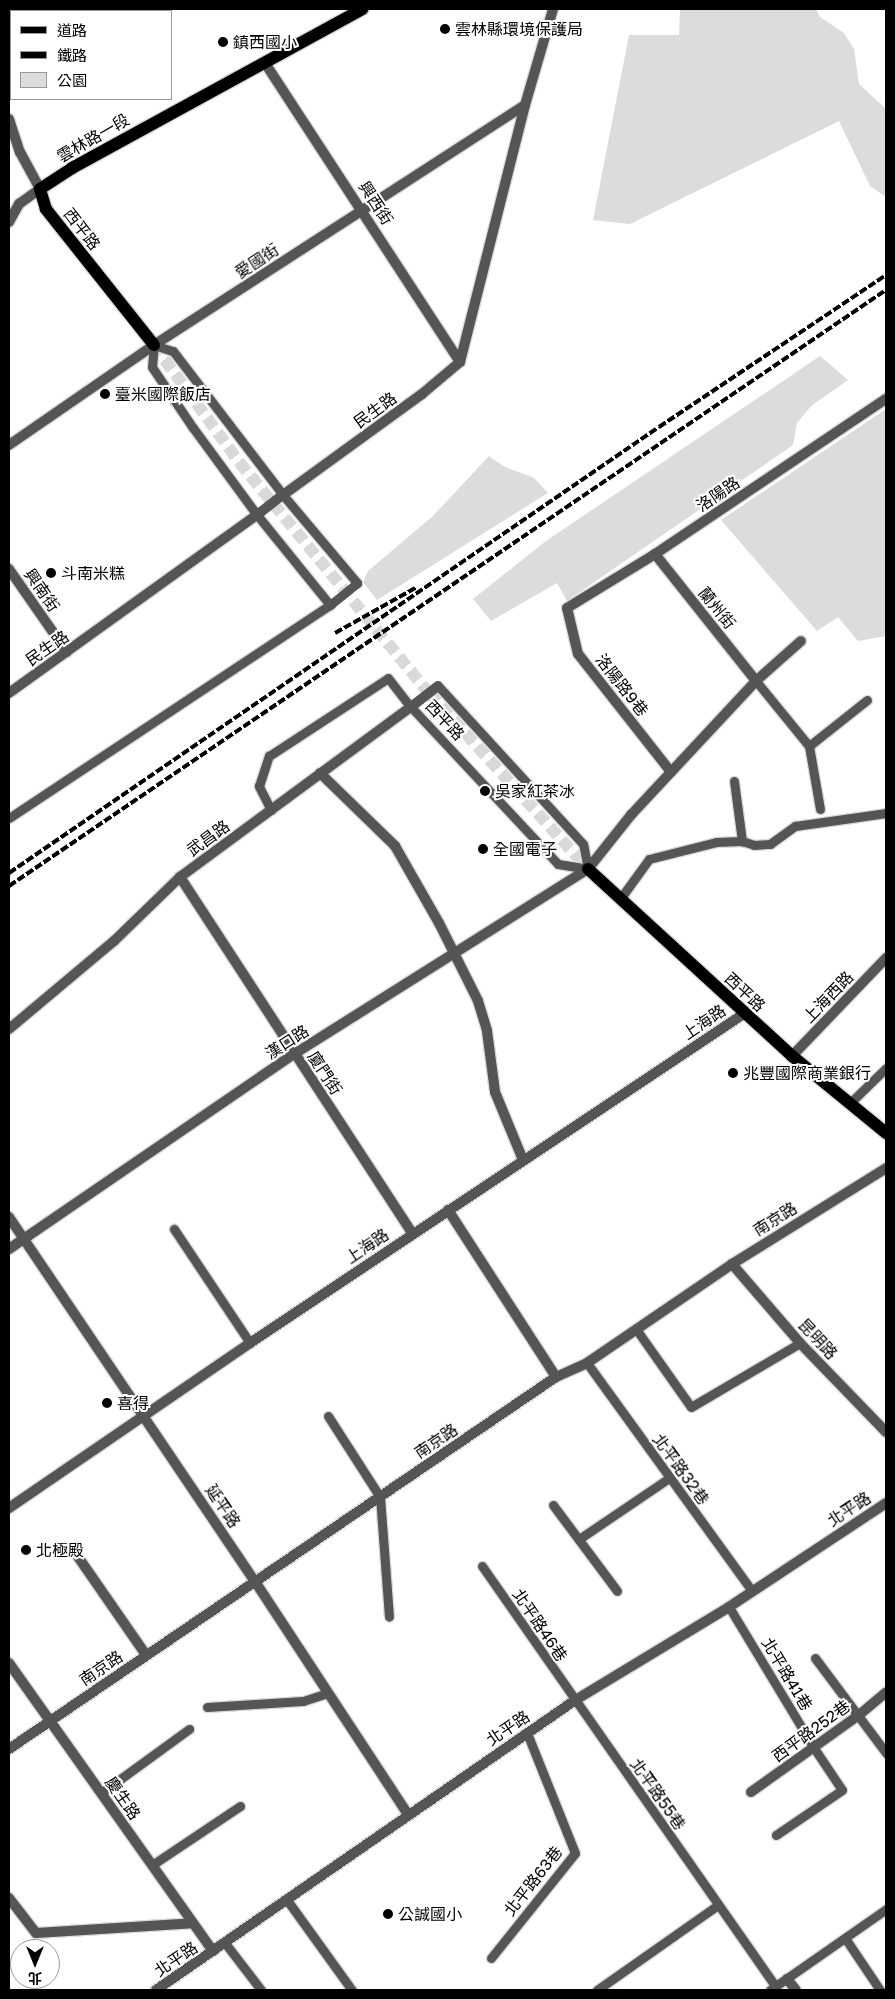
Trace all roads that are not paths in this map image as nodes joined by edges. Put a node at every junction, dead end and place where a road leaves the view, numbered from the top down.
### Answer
1 (362, 9) edge
2 (553, 9) edge
3 (265, 63) junction
4 (525, 105) junction
5 (9, 119) edge
6 (40, 189) junction
7 (363, 210) junction
8 (9, 222) edge
9 (154, 346) junction
10 (460, 362) junction
11 (885, 400) edge
12 (9, 445) edge
13 (283, 495) junction
14 (258, 515) junction
15 (655, 554) junction
16 (9, 569) edge
17 (330, 605) junction
18 (568, 608) joint
19 (801, 641) dead end
20 (67, 652) junction
21 (756, 681) junction
22 (438, 686) joint
23 (9, 693) edge
24 (867, 700) dead end
25 (411, 707) junction
26 (809, 746) junction
27 (671, 772) junction
28 (320, 773) junction
29 (734, 781) dead end
30 (820, 809) dead end
31 (271, 810) junction
32 (886, 813) edge
33 (9, 818) edge
34 (742, 841) junction
35 (588, 869) junction
36 (180, 877) junction
37 (620, 899) junction
38 (453, 954) junction
39 (886, 958) edge
40 (744, 1013) junction
41 (9, 1029) edge
42 (294, 1054) junction
43 (792, 1056) junction
44 (886, 1068) edge
45 (850, 1103) junction
46 (886, 1133) edge
47 (523, 1160) junction
48 (886, 1168) edge
49 (448, 1210) junction
50 (9, 1217) edge
51 (174, 1229) dead end
52 (413, 1234) junction
53 (23, 1239) junction
54 (9, 1249) edge
55 (732, 1264) junction
56 (636, 1329) junction
57 (800, 1343) junction
58 (250, 1344) junction
59 (586, 1363) junction
60 (556, 1377) junction
61 (143, 1416) junction
62 (328, 1416) dead end
63 (886, 1432) edge
64 (668, 1478) junction
65 (380, 1497) junction
66 (886, 1503) edge
67 (553, 1505) dead end
68 (9, 1508) edge
69 (579, 1539) junction
70 (74, 1551) dead end
71 (482, 1566) dead end
72 (256, 1583) junction
73 (617, 1590) dead end
74 (752, 1591) junction
75 (729, 1607) junction
76 (389, 1617) dead end
77 (146, 1655) junction
78 (815, 1658) dead end
79 (9, 1663) edge
80 (886, 1692) edge
81 (328, 1693) junction
82 (574, 1701) junction
83 (207, 1707) dead end
84 (859, 1715) junction
85 (50, 1721) junction
86 (188, 1729) dead end
87 (527, 1733) junction
88 (814, 1748) junction
89 (9, 1749) edge
90 (886, 1753) edge
91 (751, 1792) dead end
92 (101, 1793) junction
93 (240, 1806) dead end
94 (408, 1814) junction
95 (776, 1835) dead end
96 (152, 1865) junction
97 (9, 1898) edge
98 (287, 1900) junction
99 (718, 1905) junction
100 (886, 1909) edge
101 (192, 1923) junction
102 (845, 1938) junction
103 (225, 1943) junction
104 (213, 1951) junction
105 (491, 1958) dead end
106 (788, 1979) junction
107 (773, 1988) edge
108 (156, 1990) edge
109 (261, 1990) edge
110 (352, 1990) edge
111 (597, 1990) edge
112 (796, 1990) edge
113 (880, 1990) edge

1 - 3 main road, 雲林路一段
2 - 4 street
3 - 6 main road, 雲林路一段
3 - 7 street, 興西街
4 - 7 street, 愛國街
4 - 10 street
5 - 6 street, 西平路
6 - 8 street, 雲林路一段
6 - 9 main road, 西平路
7 - 9 street, 愛國街
7 - 10 street, 興西街
9 - 12 street, 愛國街
9 - 13 lane
9 - 14 lane
10 - 13 street, 民生路
11 - 15 street, 洛陽路
13 - 14 street, 民生路, bridge
13 - 17 lane, bridge
14 - 17 lane
14 - 20 street, 民生路
15 - 18 street, 洛陽路
15 - 21 street, 蘭州街
16 - 20 street, 興南街
17 - 33 lane
18 - 27 street, 洛陽路9巷
19 - 21 street
20 - 23 street, 民生路
21 - 26 lane
21 - 27 street
22 - 25 street, 武昌路, bridge
22 - 35 lane, 西平路
24 - 26 lane
25 - 28 street, 武昌路
25 - 31 lane, 西平路
25 - 35 lane, 西平路
26 - 30 lane
27 - 35 street
28 - 31 street, 武昌路
28 - 38 street
29 - 34 lane
31 - 36 street, 武昌路
32 - 34 lane
34 - 37 lane
35 - 37 main road, 西平路
35 - 38 street, 漢口路
36 - 41 street, 武昌路
36 - 42 street, 廈門街
37 - 40 main road, 西平路
38 - 42 street, 漢口路
38 - 47 street
39 - 43 street, 上海西路
40 - 43 main road, 西平路
40 - 47 street, 上海路
42 - 52 street, 廈門街
42 - 53 street, 漢口路
43 - 45 main road, 西平路
44 - 45 lane
45 - 46 main road, 西平路
47 - 49 street, 上海路
48 - 55 street, 南京路
49 - 52 street, 上海路
49 - 60 street
50 - 53 street, 延平路
51 - 58 lane
52 - 58 street, 上海路
53 - 54 street, 漢口路
53 - 61 street, 延平路
55 - 56 street, 南京路
55 - 57 street, 昆明路
56 - 57 lane
56 - 59 street, 南京路
57 - 63 street, 昆明路
58 - 61 street, 上海路
59 - 60 street, 南京路
59 - 64 lane, 北平路32巷
60 - 65 street, 南京路
61 - 68 street, 上海路
61 - 72 street, 延平路
62 - 65 lane
64 - 69 lane
64 - 74 lane, 北平路32巷
65 - 72 street, 南京路
65 - 76 lane
66 - 74 street, 北平路
67 - 69 lane
69 - 73 lane
70 - 77 street
71 - 82 lane, 北平路46巷
72 - 77 street, 南京路
72 - 81 street, 延平路
74 - 75 street, 北平路
75 - 82 street, 北平路
75 - 88 lane, 北平路41巷
77 - 85 street, 南京路
78 - 84 lane, 北平路41巷
79 - 85 street, 慶生路
80 - 84 street, 西平路252巷
81 - 83 lane
81 - 94 street, 延平路
82 - 87 street, 北平路
82 - 99 lane, 北平路55巷
84 - 88 street, 西平路252巷
84 - 90 lane, 北平路41巷
85 - 89 street, 南京路
85 - 92 street, 慶生路
86 - 92 lane
87 - 94 street, 北平路
87 - 105 lane, 北平路63巷
88 - 91 street, 西平路252巷
88 - 95 lane, 北平路41巷
92 - 96 street, 慶生路
93 - 96 lane
94 - 98 street, 北平路
96 - 101 street, 慶生路
97 - 101 street
98 - 103 street, 北平路
98 - 110 lane
99 - 107 lane, 北平路55巷
99 - 111 lane
100 - 102 lane
101 - 104 street, 慶生路
102 - 106 lane
102 - 113 lane
103 - 104 street, 北平路
103 - 109 lane
104 - 108 street, 北平路
106 - 107 lane, 北平路55巷
106 - 112 street

